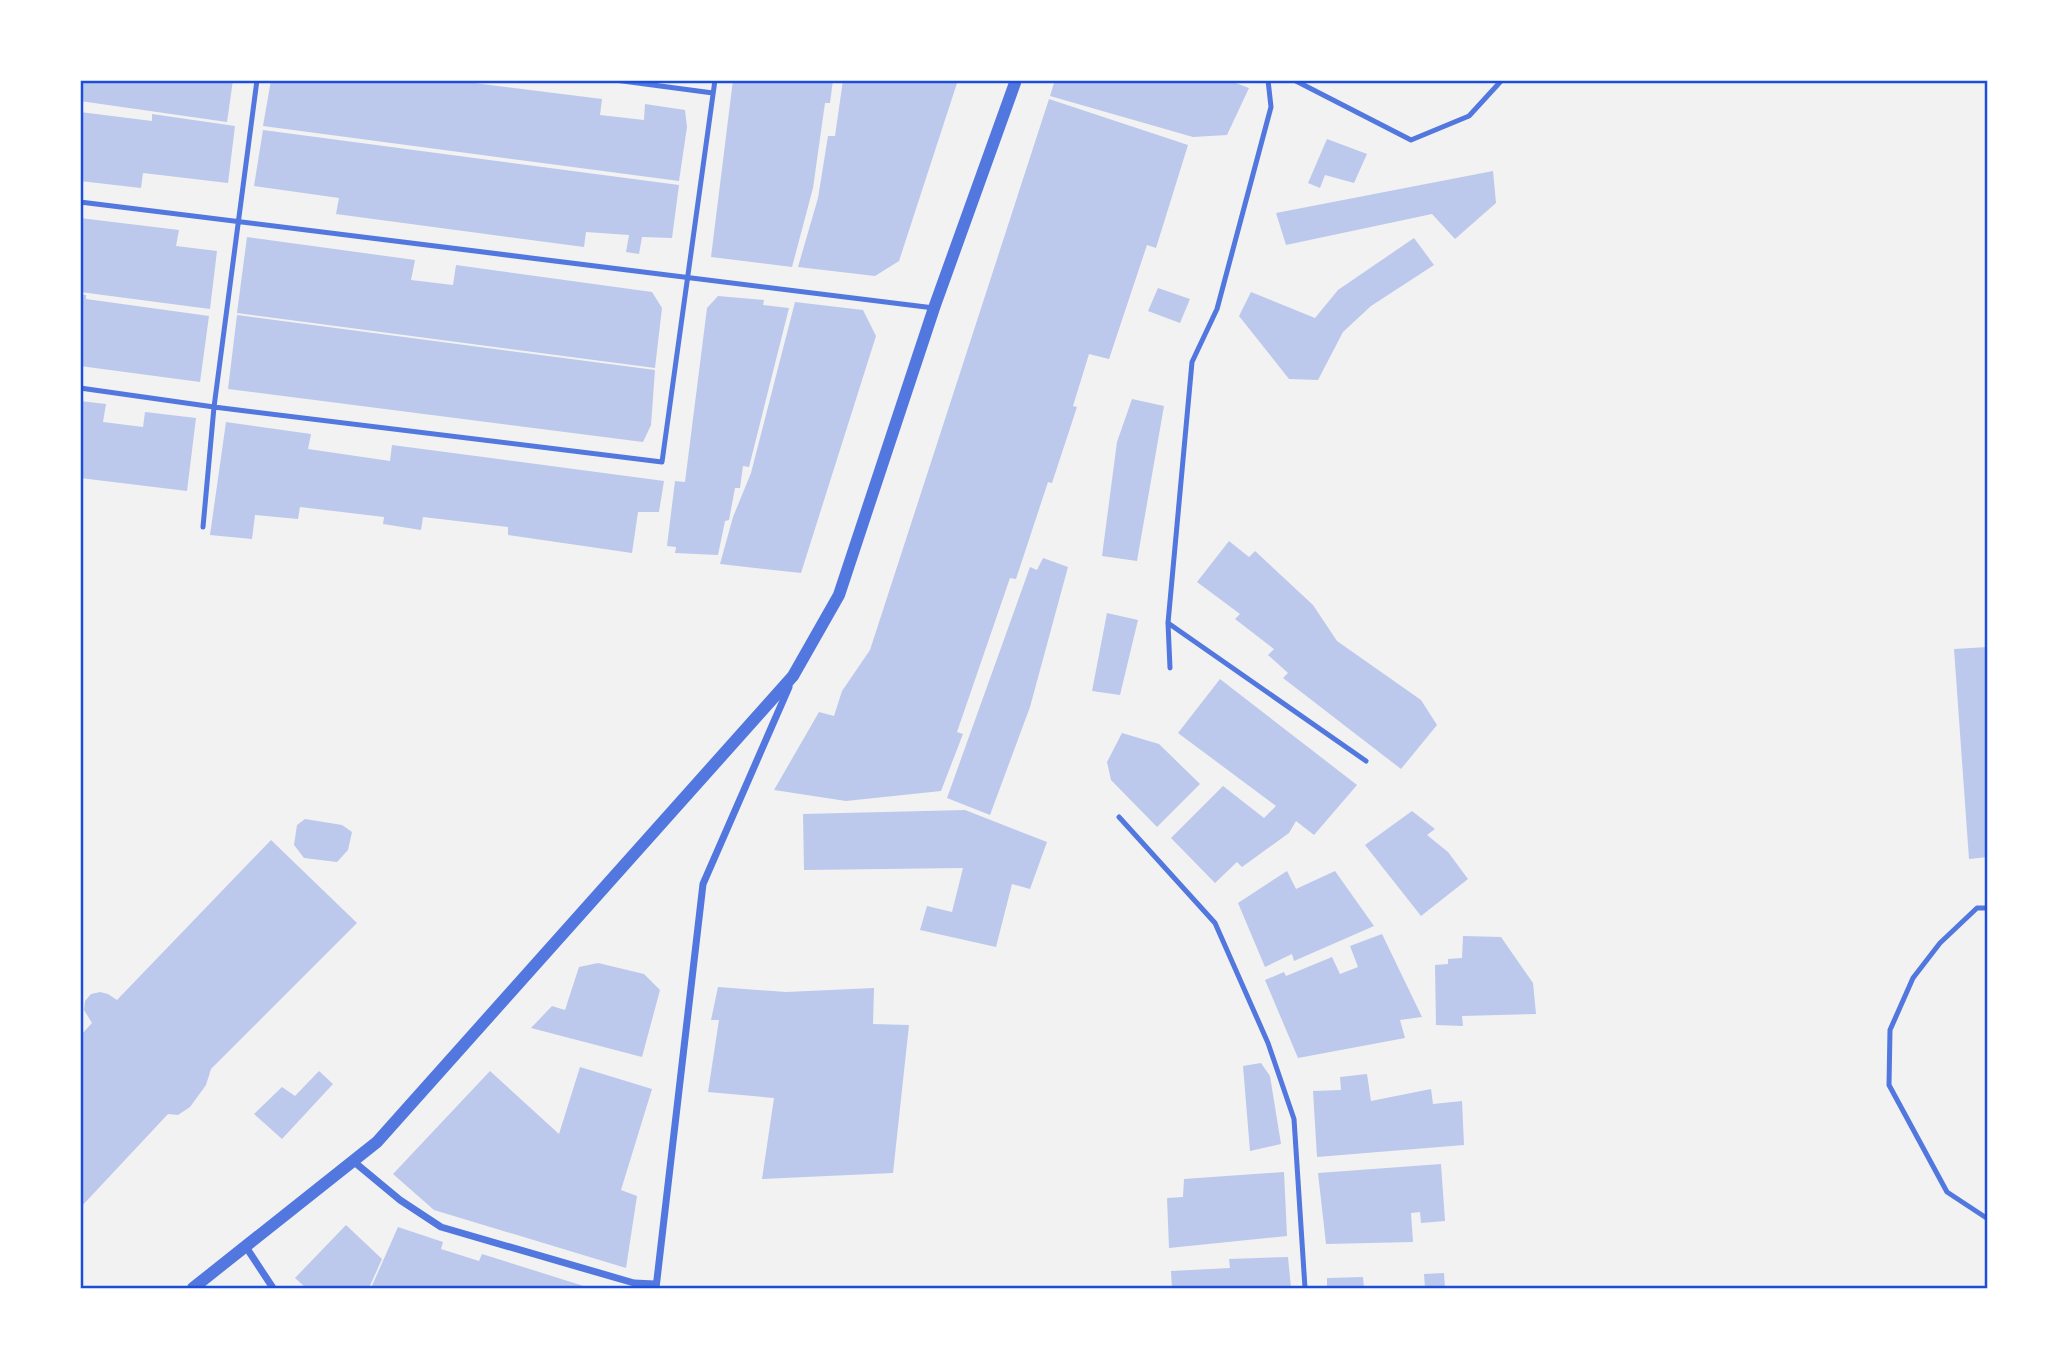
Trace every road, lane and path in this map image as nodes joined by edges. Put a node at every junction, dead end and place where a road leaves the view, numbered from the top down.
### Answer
1 (257, 80) edge
2 (615, 80) edge
3 (715, 80) edge
4 (1016, 80) edge
5 (1268, 80) edge
6 (1294, 80) edge
7 (1502, 80) edge
8 (713, 93) junction
9 (80, 202) edge
10 (239, 223) junction
11 (688, 276) junction
12 (934, 308) junction
13 (80, 388) edge
14 (214, 407) junction
15 (203, 527) dead end
16 (1168, 623) junction
17 (1170, 668) dead end
18 (793, 676) junction
19 (1366, 761) dead end
20 (1119, 817) dead end
21 (1987, 908) edge
22 (353, 1161) junction
23 (1987, 1219) edge
24 (246, 1247) junction
25 (655, 1286) edge
26 (193, 1289) edge
27 (274, 1289) edge
28 (1305, 1289) edge

1 - 10 lane
2 - 8 lane
3 - 8 lane
4 - 12 street
5 - 16 lane
6 - 7 lane
8 - 11 lane
9 - 10 lane
10 - 11 lane
10 - 14 lane
11 - 12 lane
11 - 14 lane
12 - 18 street
13 - 14 lane
14 - 15 lane
16 - 17 lane
16 - 19 lane
18 - 22 street
18 - 25 street
20 - 28 lane
21 - 23 lane
22 - 24 street
22 - 25 street
24 - 26 street
24 - 27 street

